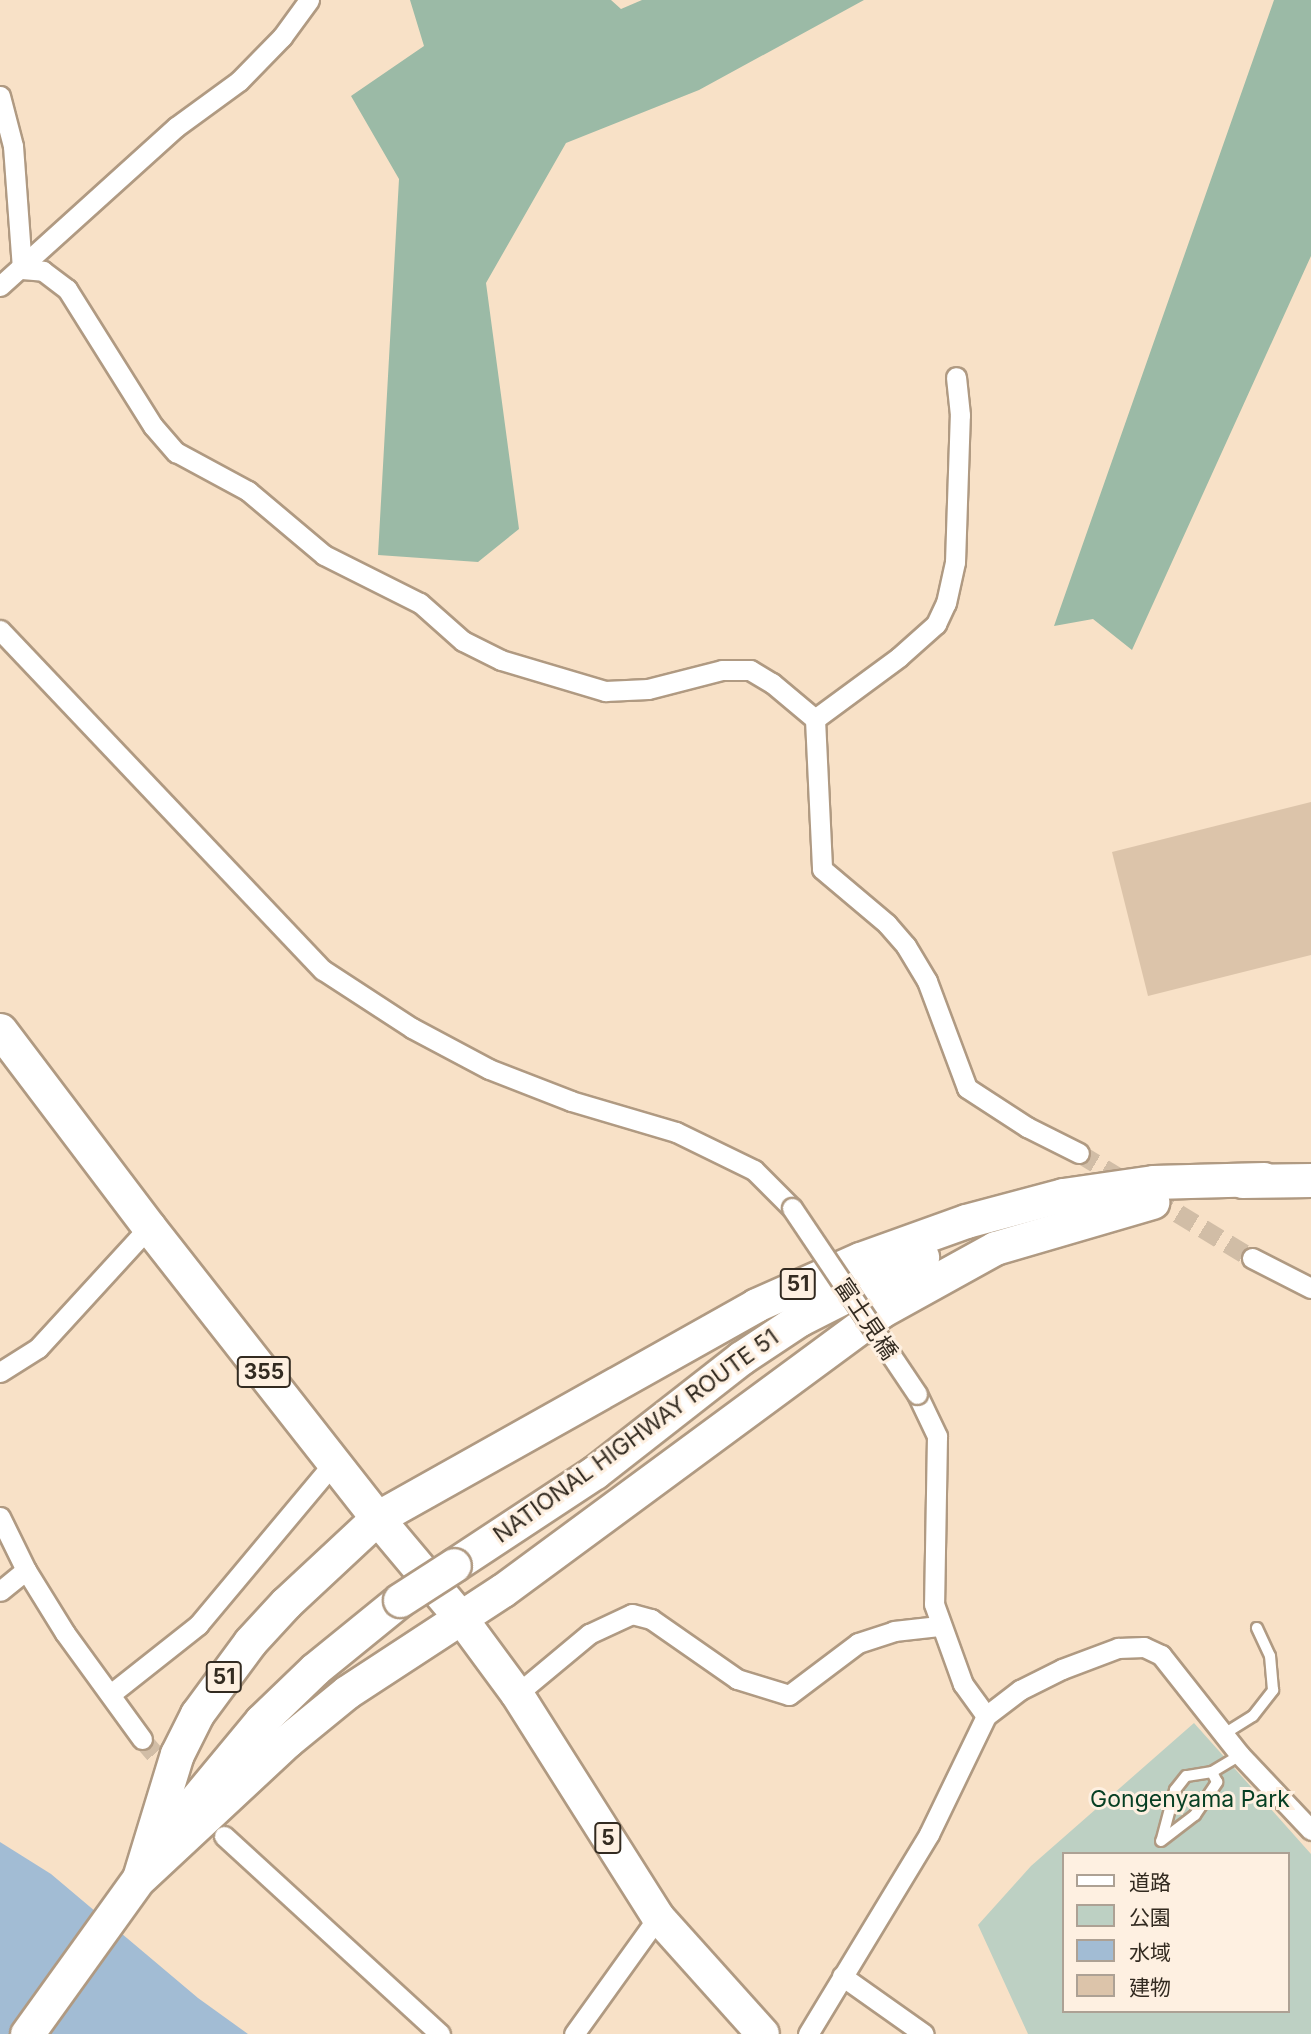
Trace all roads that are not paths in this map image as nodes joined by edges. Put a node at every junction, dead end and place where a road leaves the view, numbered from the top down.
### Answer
1 (309, 0) edge
2 (0, 96) edge
3 (22, 269) junction
4 (0, 285) edge
5 (956, 377) dead end
6 (0, 630) edge
7 (815, 719) junction
8 (0, 1030) edge
9 (1079, 1153) tunnel mouth
10 (1264, 1179) junction
11 (1311, 1180) edge
12 (149, 1227) junction
13 (1252, 1258) tunnel mouth
14 (1311, 1288) edge
15 (0, 1372) edge
16 (335, 1461) junction
17 (0, 1517) edge
18 (377, 1518) junction
19 (26, 1570) junction
20 (0, 1591) edge
21 (461, 1618) junction
22 (939, 1626) junction
23 (1257, 1628) dead end
24 (112, 1693) junction
25 (517, 1694) junction
26 (986, 1716) junction
27 (1224, 1734) junction
28 (142, 1739) tunnel mouth
29 (1240, 1755) junction
30 (1212, 1772) junction
31 (1311, 1830) edge
32 (224, 1836) dead end
33 (136, 1883) junction
34 (658, 1917) junction
35 (842, 1976) junction
36 (27, 2034) edge
37 (440, 2034) edge
38 (574, 2034) edge
39 (763, 2034) edge
40 (808, 2034) edge
41 (925, 2034) edge

1 - 3 street
2 - 3 street
3 - 4 street
3 - 7 street
5 - 7 street
6 - 22 street, 富士見橋, bridge
7 - 9 street
8 - 12 highway, 355
10 - 11 highway, NATIONAL HIGHWAY ROUTE 51 / 51
10 - 18 highway, 51
10 - 21 highway, 51
10 - 33 highway, NATIONAL HIGHWAY ROUTE 51 / 51, bridge
12 - 15 street
12 - 16 highway, 355
13 - 14 street
16 - 18 highway, 355
16 - 24 street
17 - 19 street
18 - 21 highway, 355
18 - 33 highway, 51
19 - 20 street
19 - 24 street
21 - 25 main road, 5
21 - 33 highway, 51
22 - 25 street
22 - 26 street, 富士見橋
23 - 27 lane
24 - 28 street
25 - 34 main road, 5
26 - 27 street
26 - 35 street
27 - 29 street
29 - 30 lane
29 - 31 street
30 - 30 lane
32 - 37 street
33 - 36 highway, NATIONAL HIGHWAY ROUTE 51 / 51
34 - 38 street
34 - 39 main road, 5
35 - 40 street
35 - 41 street

